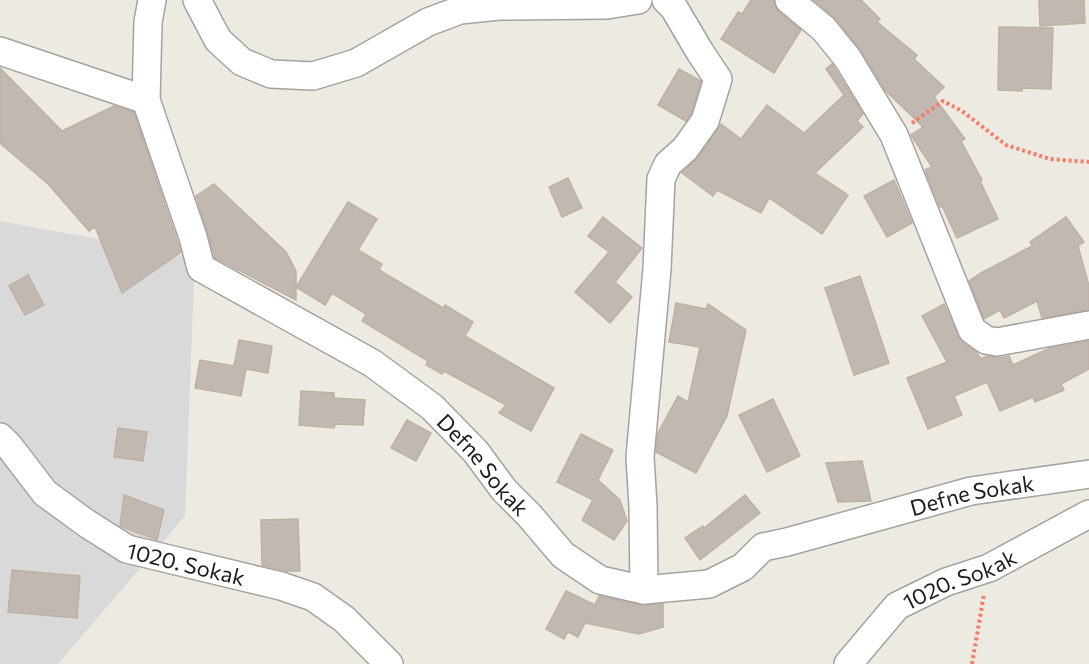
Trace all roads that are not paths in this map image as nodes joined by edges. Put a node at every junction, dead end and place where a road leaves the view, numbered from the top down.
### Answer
1 (152, 0) edge
2 (197, 0) edge
3 (638, 0) edge
4 (666, 0) edge
5 (789, 0) edge
6 (0, 51) edge
7 (146, 100) junction
8 (1089, 325) edge
9 (0, 437) edge
10 (1089, 474) edge
11 (1089, 514) edge
12 (644, 590) junction
13 (389, 664) edge
14 (848, 664) edge

1 - 7 street
2 - 3 street
4 - 12 street
5 - 8 street
6 - 7 street
7 - 12 street, Defne Sokak
9 - 13 street, 1020. Sokak
10 - 12 street, Defne Sokak
11 - 14 street, 1020. Sokak

